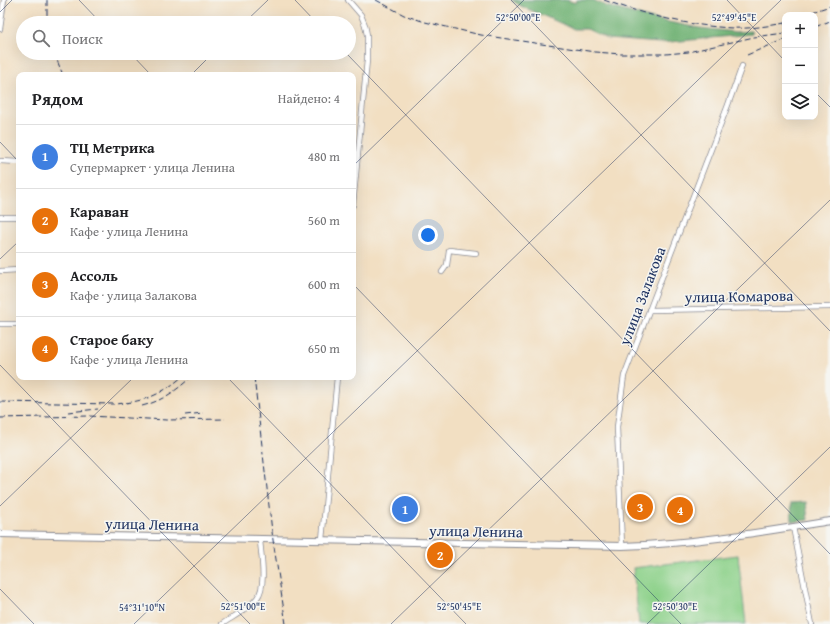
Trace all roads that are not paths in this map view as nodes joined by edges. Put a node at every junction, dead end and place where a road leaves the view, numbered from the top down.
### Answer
1 (4, 0) edge
2 (348, 0) edge
3 (0, 29) edge
4 (742, 66) dead end
5 (0, 161) edge
6 (16, 162) edge
7 (356, 174) edge
8 (0, 216) edge
9 (16, 217) edge
10 (476, 253) dead end
11 (0, 270) edge
12 (16, 270) edge
13 (442, 272) dead end
14 (830, 307) edge
15 (649, 310) junction
16 (0, 324) edge
17 (16, 324) edge
18 (336, 380) edge
19 (830, 521) edge
20 (793, 527) junction
21 (0, 534) edge
22 (260, 540) junction
23 (322, 540) junction
24 (622, 546) junction
25 (222, 624) edge
26 (812, 624) edge

1 - 3 street
2 - 7 street
4 - 15 street, улица Залакова
5 - 6 street
8 - 9 street
10 - 13 street
11 - 12 street
14 - 15 street, улица Комарова
15 - 24 street, улица Залакова
16 - 17 street
18 - 23 street
19 - 20 main road, улица Ленина
20 - 24 main road, улица Ленина
20 - 26 street
21 - 22 main road, улица Ленина
22 - 23 main road, улица Ленина
22 - 25 street
23 - 24 main road, улица Ленина

